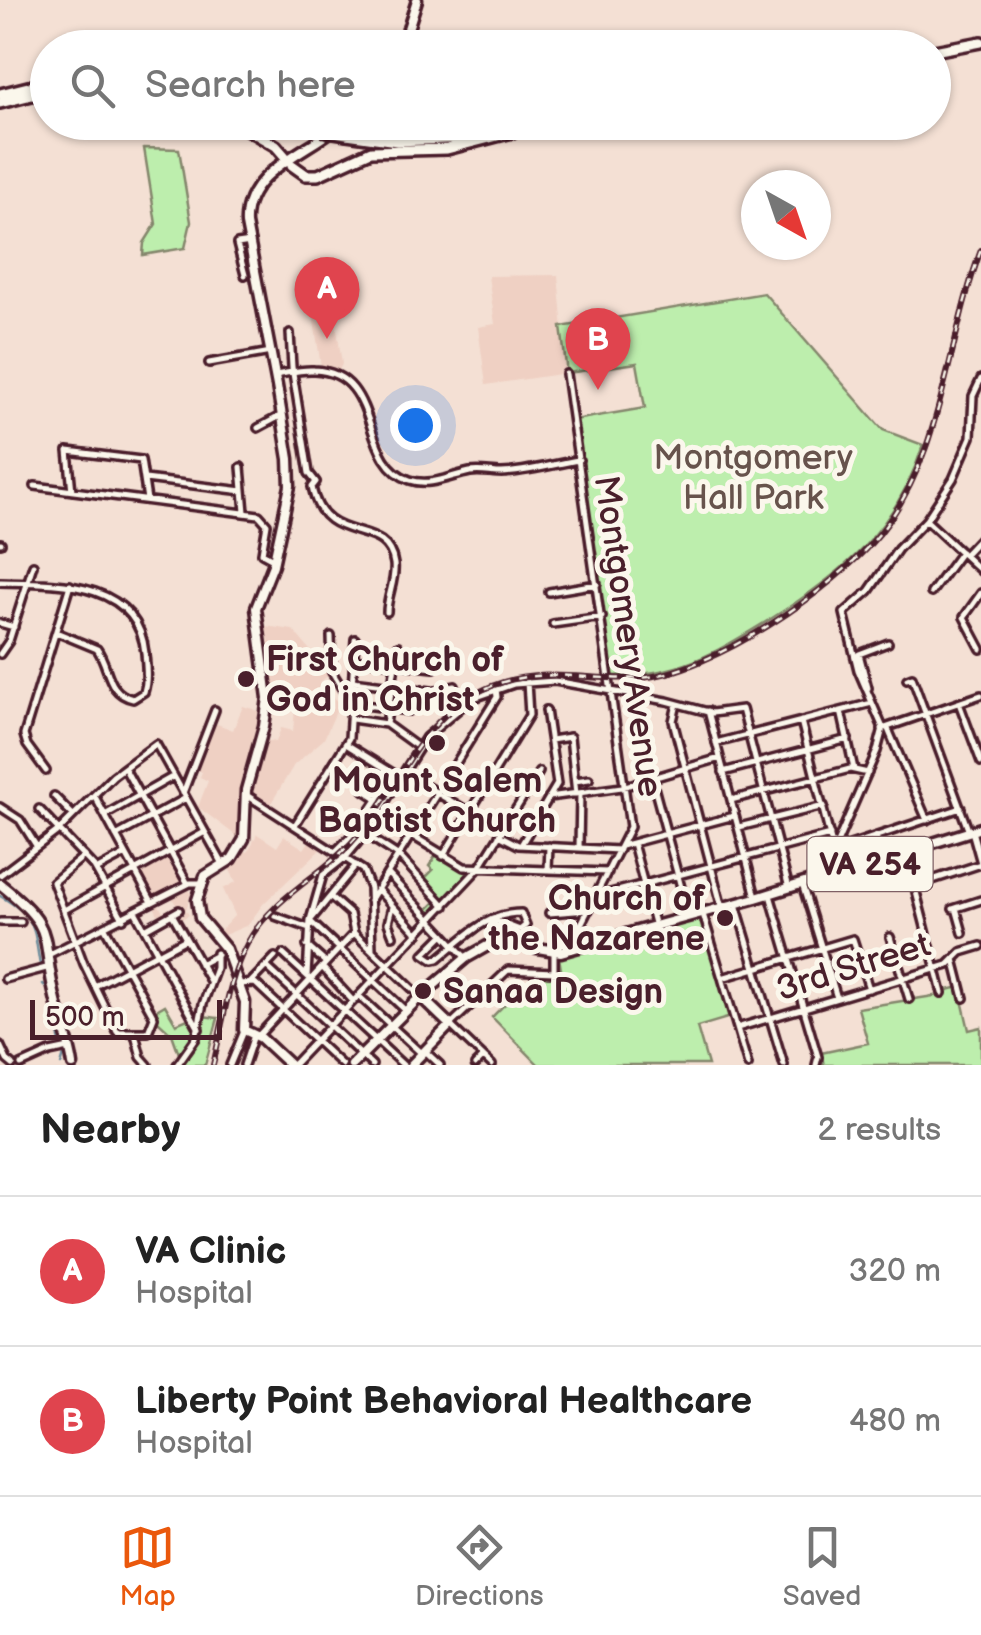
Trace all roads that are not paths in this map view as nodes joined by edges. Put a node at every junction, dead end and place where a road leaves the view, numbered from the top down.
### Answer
1 (416, 0) edge
2 (408, 30) edge
3 (981, 42) edge
4 (951, 48) edge
5 (30, 86) edge
6 (0, 94) edge
7 (30, 96) edge
8 (0, 103) edge
9 (266, 140) edge
10 (321, 140) edge
11 (326, 140) edge
12 (479, 140) edge
13 (288, 164) junction
14 (251, 242) junction
15 (245, 276) dead end
16 (290, 333) dead end
17 (271, 352) junction
18 (208, 363) dead end
19 (292, 372) junction
20 (566, 374) dead end
21 (275, 375) junction
22 (981, 379) edge
23 (282, 415) junction
24 (258, 428) dead end
25 (579, 460) junction
26 (241, 467) dead end
27 (144, 478) junction
28 (35, 486) dead end
29 (243, 490) junction
30 (72, 491) junction
31 (147, 500) junction
32 (245, 512) junction
33 (926, 520) junction
34 (981, 537) edge
35 (962, 553) junction
36 (274, 559) junction
37 (33, 564) dead end
38 (981, 571) edge
39 (0, 582) edge
40 (27, 582) junction
41 (597, 584) junction
42 (70, 585) junction
43 (548, 592) dead end
44 (931, 593) dead end
45 (981, 593) edge
46 (387, 612) dead end
47 (602, 617) junction
48 (0, 623) edge
49 (554, 624) dead end
50 (14, 627) junction
51 (56, 632) junction
52 (331, 636) dead end
53 (355, 639) dead end
54 (888, 642) dead end
55 (398, 646) dead end
56 (981, 649) edge
57 (0, 654) edge
58 (354, 659) junction
59 (395, 664) junction
60 (434, 668) dead end
61 (908, 679) dead end
62 (352, 681) junction
63 (527, 682) junction
64 (392, 686) junction
65 (455, 686) dead end
66 (496, 689) junction
67 (611, 691) junction
68 (866, 692) junction
69 (981, 695) edge
70 (36, 696) junction
71 (44, 699) dead end
72 (351, 703) junction
73 (872, 703) junction
74 (960, 703) junction
75 (676, 704) junction
76 (388, 708) junction
77 (215, 710) dead end
78 (546, 710) dead end
79 (408, 711) dead end
80 (708, 711) junction
81 (841, 711) junction
82 (926, 716) junction
83 (352, 720) junction
84 (801, 721) junction
85 (637, 724) dead end
86 (387, 726) junction
87 (885, 729) junction
88 (750, 734) junction
89 (551, 740) junction
90 (848, 740) junction
91 (716, 743) junction
92 (346, 744) junction
93 (419, 748) junction
94 (809, 749) junction
95 (720, 758) junction
96 (757, 762) junction
97 (981, 762) edge
98 (686, 768) junction
99 (124, 769) junction
100 (854, 769) junction
101 (46, 771) dead end
102 (539, 772) dead end
103 (724, 772) junction
104 (868, 773) junction
105 (400, 775) junction
106 (174, 776) junction
107 (652, 777) junction
108 (816, 778) junction
109 (589, 779) dead end
110 (575, 781) junction
111 (624, 785) junction
112 (364, 790) dead end
113 (764, 791) junction
114 (437, 793) junction
115 (245, 794) junction
116 (578, 794) junction
117 (94, 795) junction
118 (139, 795) junction
119 (54, 796) dead end
120 (184, 796) junction
121 (550, 798) junction
122 (378, 799) junction
123 (731, 800) junction
124 (824, 806) junction
125 (0, 807) edge
126 (961, 808) junction
127 (39, 809) dead end
128 (464, 809) dead end
129 (74, 815) junction
130 (104, 815) junction
131 (378, 816) junction
132 (735, 816) junction
133 (151, 817) junction
134 (772, 819) junction
135 (927, 820) junction
136 (296, 825) junction
137 (700, 825) junction
138 (738, 828) junction
139 (59, 830) junction
140 (974, 830) edge
141 (205, 832) junction
142 (365, 834) junction
143 (666, 834) junction
144 (500, 835) junction
145 (830, 835) junction
146 (116, 836) junction
147 (411, 836) junction
148 (876, 837) junction
149 (633, 843) junction
150 (521, 845) junction
151 (549, 846) junction
152 (37, 847) junction
153 (579, 848) junction
154 (620, 848) junction
155 (779, 848) junction
156 (833, 850) junction
157 (170, 851) junction
158 (336, 852) junction
159 (906, 853) junction
160 (126, 854) junction
161 (84, 856) junction
162 (399, 856) junction
163 (443, 856) junction
164 (746, 856) junction
165 (345, 857) junction
166 (884, 860) junction
167 (222, 864) junction
168 (356, 864) junction
169 (981, 864) edge
170 (712, 866) junction
171 (479, 868) junction
172 (96, 870) junction
173 (135, 870) junction
174 (548, 870) junction
175 (608, 872) junction
176 (388, 874) junction
177 (0, 875) edge
178 (677, 875) junction
179 (822, 878) junction
180 (204, 883) junction
181 (0, 884) edge
182 (188, 884) junction
183 (644, 884) junction
184 (802, 884) junction
185 (914, 886) junction
186 (106, 887) junction
187 (790, 888) junction
188 (378, 890) junction
189 (769, 894) junction
190 (595, 897) junction
191 (329, 898) junction
192 (756, 898) junction
193 (981, 900) edge
194 (370, 901) junction
195 (153, 903) junction
196 (736, 904) junction
197 (445, 906) junction
198 (392, 907) junction
199 (722, 908) junction
200 (66, 909) junction
201 (589, 910) junction
202 (136, 913) junction
203 (548, 913) dead end
204 (704, 914) junction
205 (274, 916) dead end
206 (688, 918) junction
207 (123, 919) junction
208 (432, 920) junction
209 (0, 922) edge
210 (20, 922) dead end
211 (486, 922) junction
212 (309, 925) junction
213 (655, 927) junction
214 (105, 928) junction
215 (144, 930) junction
216 (354, 933) junction
217 (963, 933) dead end
218 (418, 934) junction
219 (444, 934) junction
220 (393, 936) dead end
221 (890, 937) dead end
222 (186, 939) junction
223 (76, 942) junction
224 (455, 945) junction
225 (307, 946) junction
226 (981, 946) edge
227 (340, 948) junction
228 (372, 948) junction
229 (822, 948) junction
230 (568, 950) junction
231 (554, 952) junction
232 (50, 954) junction
233 (158, 954) junction
234 (283, 954) dead end
235 (275, 957) dead end
236 (466, 958) junction
237 (788, 958) junction
238 (954, 959) junction
239 (200, 964) junction
240 (324, 965) junction
241 (388, 965) junction
242 (266, 966) junction
243 (50, 967) junction
244 (755, 968) junction
245 (936, 968) junction
246 (128, 969) junction
247 (309, 977) junction
248 (722, 978) junction
249 (902, 978) junction
250 (6, 979) dead end
251 (373, 980) junction
252 (210, 982) junction
253 (252, 982) junction
254 (238, 984) junction
255 (95, 986) junction
256 (869, 988) junction
257 (942, 993) dead end
258 (296, 994) junction
259 (421, 997) junction
260 (356, 998) junction
261 (836, 998) junction
262 (964, 998) dead end
263 (909, 999) dead end
264 (803, 1008) junction
265 (282, 1009) junction
266 (345, 1010) junction
267 (406, 1011) junction
268 (770, 1018) junction
269 (330, 1025) junction
270 (391, 1026) junction
271 (450, 1026) junction
272 (737, 1028) junction
273 (199, 1029) junction
274 (244, 1030) junction
275 (135, 1034) junction
276 (256, 1036) junction
277 (316, 1040) junction
278 (376, 1040) junction
279 (0, 1045) edge
280 (423, 1053) junction
281 (362, 1055) junction
282 (483, 1057) junction
283 (72, 1059) edge
284 (179, 1064) edge
285 (13, 1065) edge
286 (21, 1065) edge
287 (148, 1065) edge
288 (230, 1065) edge
289 (244, 1065) edge
290 (291, 1065) edge
291 (342, 1065) edge
292 (352, 1065) edge
293 (372, 1065) edge
294 (403, 1065) edge
295 (411, 1065) edge
296 (440, 1065) edge
297 (475, 1065) edge
298 (492, 1065) edge
299 (748, 1065) edge
300 (784, 1065) edge
301 (816, 1065) edge

1 - 2 main road
3 - 4 highway
5 - 6 highway
7 - 8 highway
9 - 13 highway
10 - 13 main road
11 - 13 main road
12 - 13 highway
13 - 14 main road
14 - 15 street
14 - 17 main road
16 - 19 street
17 - 18 street
17 - 21 main road
19 - 21 street
19 - 25 street
19 - 46 street
20 - 25 street, Montgomery Avenue
21 - 23 main road
22 - 33 street
23 - 24 street
23 - 36 main road
25 - 41 street, Montgomery Avenue
26 - 29 street
27 - 29 street
27 - 30 street
27 - 31 street
28 - 30 street
29 - 32 street
30 - 31 street
31 - 32 street
32 - 36 street
33 - 35 street
33 - 68 street
34 - 35 street
35 - 38 street
35 - 44 street
36 - 115 main road
37 - 40 street
39 - 40 street
40 - 42 street
40 - 50 street
41 - 43 street
41 - 47 street, Montgomery Avenue
42 - 51 street
42 - 51 street
45 - 56 street
47 - 49 street
47 - 67 street, Montgomery Avenue
48 - 50 street
50 - 57 street
51 - 70 street
52 - 72 street
53 - 58 street
54 - 68 street
55 - 59 street
58 - 59 street
58 - 62 street
59 - 60 street
59 - 64 street
61 - 82 street
62 - 64 street
62 - 72 street
63 - 66 street
63 - 67 street
63 - 163 street
64 - 65 street
64 - 76 street
66 - 93 street
66 - 114 street
67 - 75 street
67 - 111 street, Montgomery Avenue
68 - 73 street
69 - 74 street
70 - 71 street
70 - 101 street
72 - 76 street
72 - 83 street
73 - 81 street
73 - 87 street
74 - 82 street
74 - 97 street
75 - 80 street
75 - 98 street
76 - 79 street
76 - 86 street
77 - 120 street
78 - 89 street
80 - 88 street
80 - 91 street
81 - 84 street
81 - 90 street
82 - 87 street
82 - 126 street
83 - 86 street
83 - 92 street
84 - 88 street
84 - 94 street
85 - 107 street
86 - 93 street
87 - 104 street
87 - 135 street
88 - 91 street
88 - 96 street
89 - 110 street
89 - 121 street
90 - 94 street
90 - 100 street
91 - 95 street
92 - 105 street
92 - 136 street
93 - 105 street
94 - 96 street
94 - 108 street
95 - 98 street
95 - 103 street
96 - 103 street
96 - 113 street
98 - 107 street
98 - 137 street
99 - 106 street
99 - 117 street
99 - 118 street
100 - 104 street
100 - 108 street
102 - 144 street
103 - 123 street
104 - 156 street
105 - 114 street
105 - 122 street
105 - 131 street
106 - 118 street
106 - 120 street
107 - 111 street
107 - 143 street
108 - 113 street
108 - 124 street
109 - 110 street
110 - 116 street
111 - 116 street
111 - 154 street, Montgomery Avenue
112 - 122 street
113 - 123 street
113 - 134 street
114 - 128 street
114 - 147 street
115 - 136 street
115 - 167 main road
116 - 121 street
116 - 153 street
117 - 129 street
117 - 130 street
118 - 130 street
118 - 133 street
119 - 129 street
120 - 133 street
120 - 141 street
121 - 150 street
122 - 158 street
123 - 132 street
124 - 134 street
124 - 145 street
125 - 152 street
126 - 135 street
126 - 140 street
127 - 139 street
129 - 139 street
130 - 146 street
131 - 142 street
131 - 147 street
132 - 137 street
132 - 138 street
133 - 146 street
133 - 157 street
134 - 138 street
134 - 155 street
135 - 148 street
136 - 158 street
137 - 143 street
137 - 170 street
138 - 164 street
139 - 152 street
139 - 161 street
140 - 159 main road, VA 254
140 - 169 street
141 - 157 street
141 - 167 street
142 - 162 street
142 - 165 street
143 - 149 street
143 - 178 street
144 - 150 street
144 - 171 street
145 - 155 street
145 - 156 street
146 - 160 street
147 - 162 street
147 - 163 street
148 - 156 street
148 - 166 street
149 - 154 street
149 - 183 street
150 - 151 street
151 - 153 street
151 - 174 street
152 - 177 street
153 - 154 street
154 - 175 street, Montgomery Avenue
155 - 164 street
155 - 187 street
156 - 179 street
157 - 173 street
157 - 182 street
158 - 165 street
159 - 166 main road, VA 254
159 - 185 street
160 - 172 street
160 - 173 street
161 - 172 street
161 - 200 street
162 - 176 street
162 - 197 street
163 - 171 street
164 - 170 street
164 - 192 street
165 - 168 street
165 - 212 street
166 - 179 main road, VA 254
167 - 180 main road
168 - 191 street
168 - 194 street
169 - 185 street
170 - 178 street
170 - 199 street
171 - 174 street
171 - 197 street
172 - 186 street
173 - 186 street
173 - 195 street
174 - 175 street
175 - 190 street, Montgomery Avenue
176 - 188 street
176 - 208 street
178 - 183 street
178 - 206 street
179 - 184 main road, VA 254
180 - 182 street
180 - 254 main road
181 - 232 main road
182 - 195 street
183 - 190 street
183 - 213 street
184 - 187 main road, VA 254
184 - 229 street
185 - 245 street
186 - 200 street
186 - 207 street
187 - 189 main road, VA 254
188 - 194 street
188 - 198 street
189 - 192 main road, VA 254
189 - 237 street
190 - 201 street, Montgomery Avenue
191 - 212 street
191 - 216 street
192 - 196 main road, VA 254
193 - 217 street
194 - 228 street
195 - 202 street
196 - 199 main road, VA 254
196 - 244 street
197 - 208 street
198 - 218 street
198 - 220 street
199 - 204 main road, VA 254
200 - 223 street
201 - 203 street
201 - 230 street, Montgomery Avenue
202 - 207 street
202 - 215 street
204 - 206 main road, VA 254
204 - 248 street
205 - 212 street
206 - 213 main road, VA 254
207 - 214 street
208 - 218 street
208 - 219 street
209 - 210 street
211 - 211 street
211 - 224 street
212 - 225 street
212 - 227 street
213 - 230 main road, VA 254
214 - 223 street
214 - 246 street
215 - 222 street
215 - 233 street
216 - 227 street
216 - 228 street
218 - 241 street
219 - 224 street
219 - 224 street
221 - 249 street
222 - 233 street
222 - 239 street
223 - 232 street
223 - 255 street
224 - 236 street
225 - 240 street
225 - 247 street
226 - 238 street, 3rd Street
227 - 240 street
227 - 251 street
228 - 241 street
229 - 237 street
229 - 256 street
229 - 261 street
230 - 231 main road, VA 254
231 - 236 main road, VA 254
231 - 271 street
232 - 243 main road
233 - 246 street
233 - 273 street
234 - 247 street
235 - 242 street
236 - 259 main road, VA 254
237 - 244 street
237 - 264 street
238 - 245 street, 3rd Street
238 - 262 street
239 - 252 street
239 - 252 street
240 - 247 street
240 - 260 street
241 - 251 street
241 - 259 street
242 - 253 street
242 - 258 street
243 - 250 street
243 - 283 main road
244 - 248 street
244 - 268 street
245 - 249 street, 3rd Street
245 - 257 street
246 - 255 street
246 - 275 street
247 - 258 street
247 - 266 street
248 - 272 street
249 - 256 street, 3rd Street
249 - 263 street
251 - 260 street
251 - 267 street
252 - 273 street
253 - 254 street
253 - 265 street
254 - 274 main road
255 - 275 street
256 - 261 street, 3rd Street
258 - 265 street
258 - 269 street
259 - 267 main road, VA 254
259 - 271 main road
260 - 266 street
260 - 270 street
261 - 264 street, 3rd Street
264 - 268 street, 3rd Street
264 - 301 street
265 - 276 street
265 - 277 street
266 - 269 street
266 - 278 street
267 - 270 main road, VA 254
268 - 272 street, 3rd Street
268 - 300 street
269 - 277 street
269 - 281 street
270 - 278 main road, VA 254
270 - 280 street
271 - 280 main road
271 - 282 street
272 - 299 street
273 - 284 street
274 - 276 main road
274 - 288 street
275 - 287 street
276 - 289 street
276 - 290 main road
277 - 290 street
277 - 291 street
278 - 281 main road, VA 254
278 - 294 street
279 - 285 street
280 - 295 main road
280 - 296 street
281 - 292 main road, VA 254
281 - 293 street
282 - 297 street
282 - 298 street
283 - 286 street

